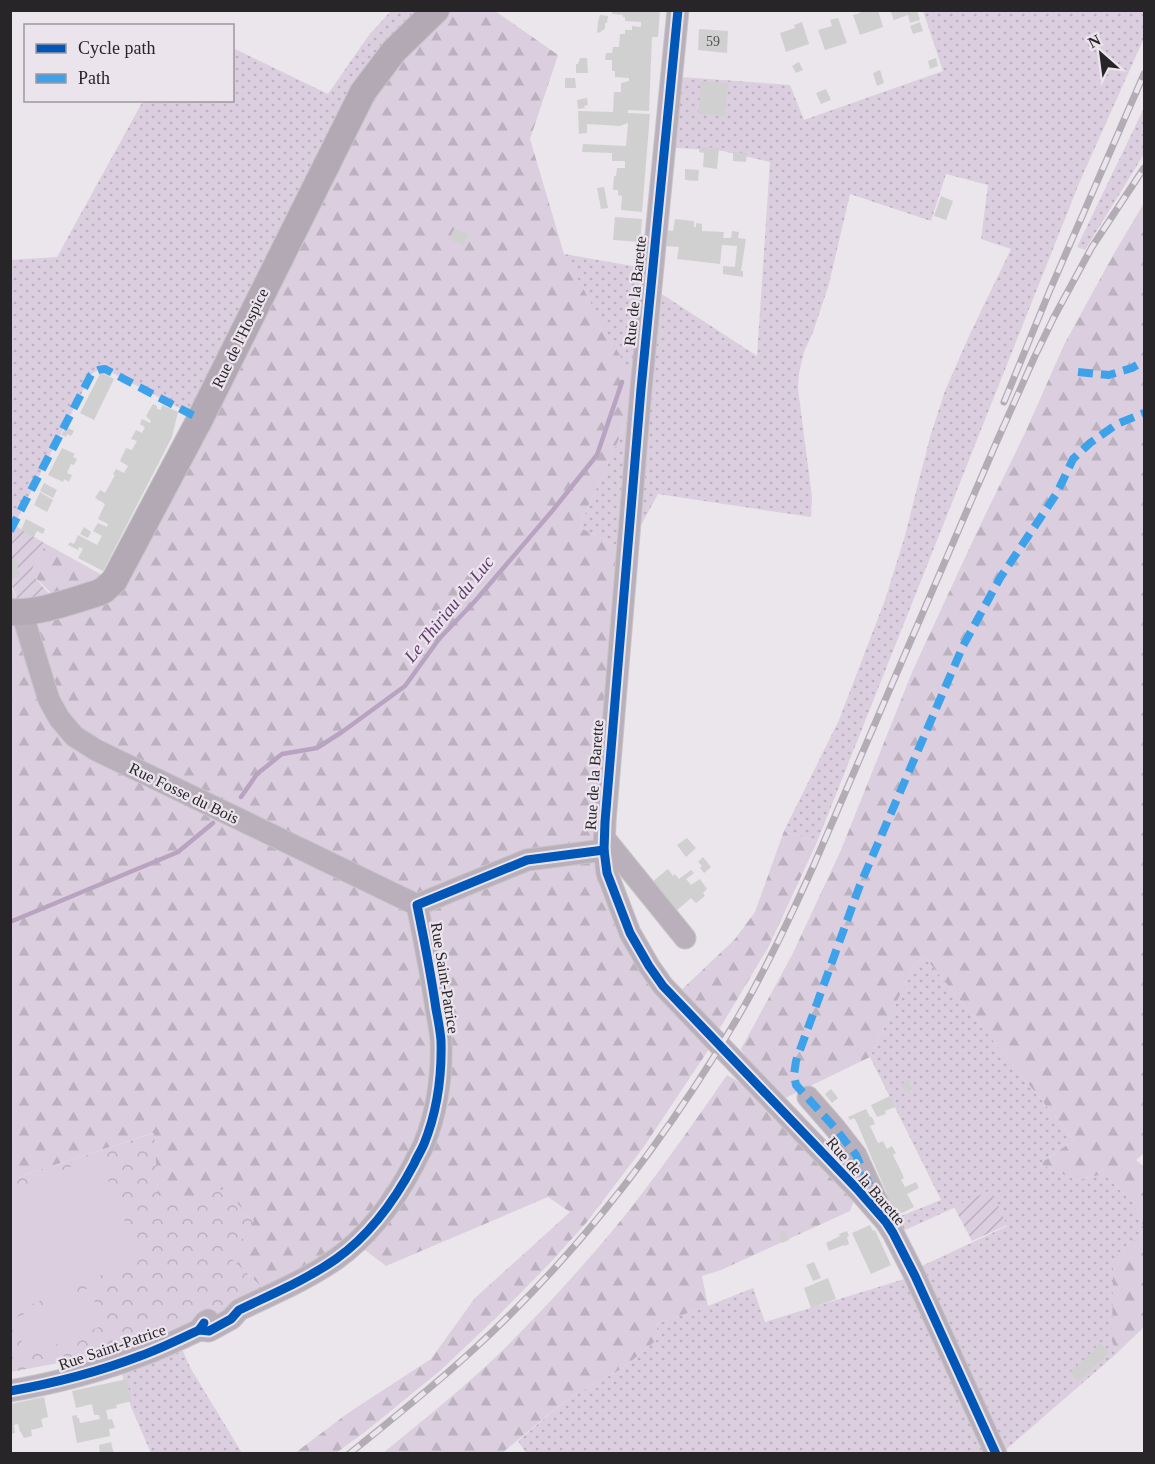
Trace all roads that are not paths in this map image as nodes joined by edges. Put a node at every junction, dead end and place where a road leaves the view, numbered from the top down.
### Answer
1 (436, 10) edge
2 (678, 10) edge
3 (16, 612) edge
4 (604, 844) junction
5 (417, 905) junction
6 (685, 938) dead end
7 (808, 1097) dead end
8 (886, 1222) junction
9 (10, 1391) edge
10 (996, 1454) edge

1 - 3 main road, Rue de l'Hospice
2 - 4 street, Rue de la Barette
3 - 5 street, Rue Fosse du Bois
4 - 5 street, Rue Saint-Patrice
4 - 6 street, Rue de la Barette
4 - 8 street, Rue de la Barette
5 - 9 street, Rue Saint-Patrice
7 - 8 street
8 - 10 street, Rue de la Barette

